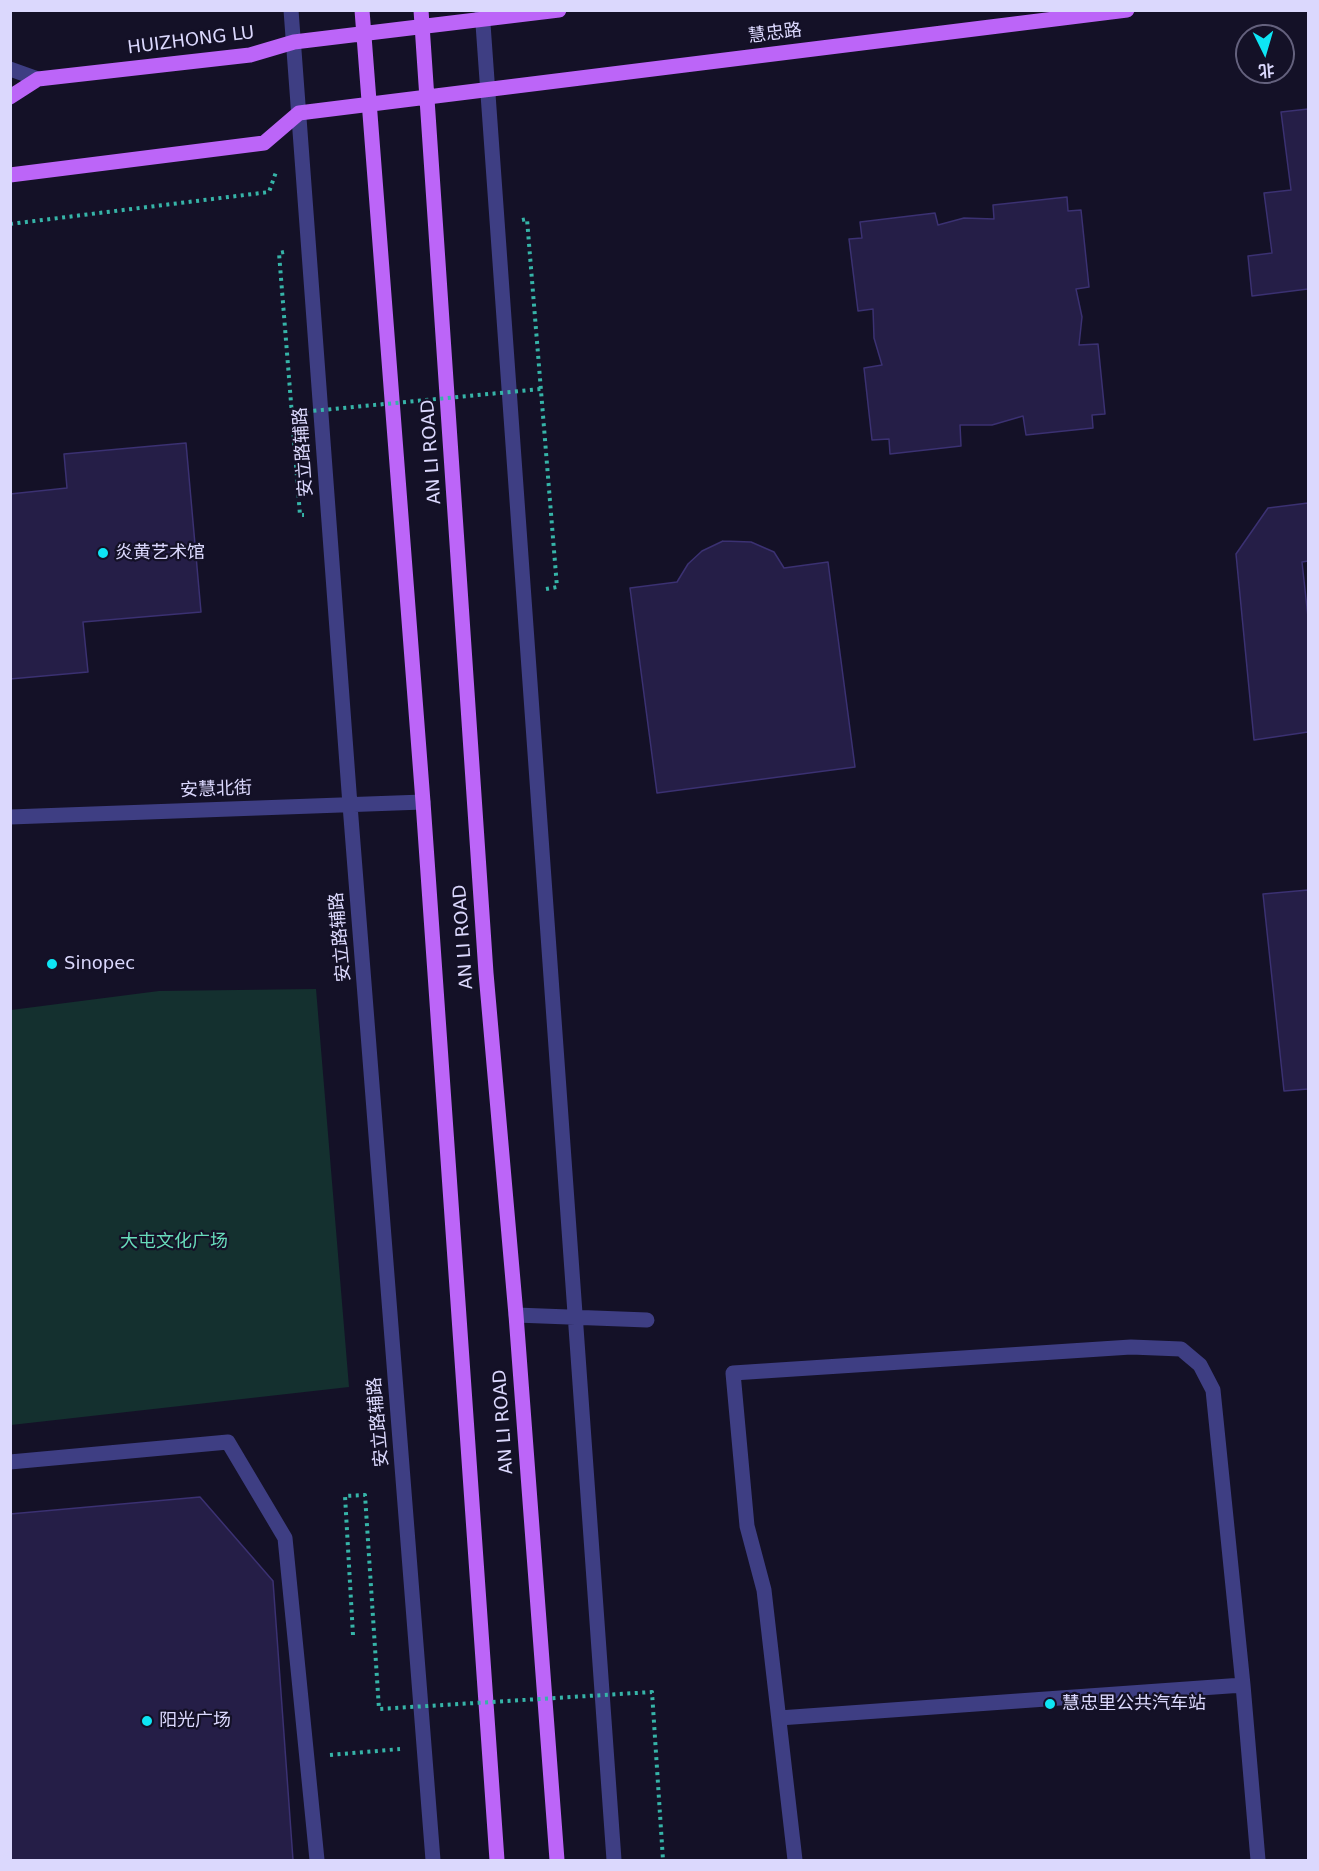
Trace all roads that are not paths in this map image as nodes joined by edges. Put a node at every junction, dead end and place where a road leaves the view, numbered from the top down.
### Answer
1 (291, 10) edge
2 (362, 10) edge
3 (422, 10) edge
4 (559, 10) edge
5 (1127, 10) edge
6 (482, 15) edge
7 (423, 27) junction
8 (363, 34) junction
9 (294, 42) junction
10 (10, 69) edge
11 (38, 79) junction
12 (489, 90) junction
13 (10, 97) edge
14 (429, 97) junction
15 (367, 104) junction
16 (299, 113) junction
17 (11, 175) edge
18 (423, 802) junction
19 (350, 805) junction
20 (10, 817) edge
21 (516, 1315) junction
22 (576, 1317) junction
23 (647, 1320) dead end
24 (10, 1461) edge
25 (1243, 1686) junction
26 (779, 1718) junction
27 (317, 1860) edge
28 (433, 1860) edge
29 (497, 1860) edge
30 (557, 1860) edge
31 (614, 1860) edge
32 (795, 1860) edge
33 (1258, 1860) edge

1 - 9 street, 安立路辅路
2 - 8 main road, AN LI ROAD
3 - 7 main road, AN LI ROAD
4 - 6 main road, HUIZHONG LU
5 - 12 main road, 慧忠路
6 - 7 main road, HUIZHONG LU
6 - 12 street
7 - 8 main road, HUIZHONG LU
7 - 14 main road, AN LI ROAD
8 - 9 main road, HUIZHONG LU
8 - 15 main road, AN LI ROAD
9 - 11 main road, HUIZHONG LU
9 - 16 street, 安立路辅路
10 - 11 street
11 - 13 main road, HUIZHONG LU
12 - 14 main road, 慧忠路
12 - 22 street
14 - 15 main road, 慧忠路
14 - 21 main road, AN LI ROAD
15 - 16 main road
15 - 18 main road, AN LI ROAD
16 - 17 main road
16 - 19 street, 安立路辅路
18 - 19 street, 安慧北街
18 - 29 main road, AN LI ROAD
19 - 20 street, 安慧北街
19 - 28 street, 安立路辅路
21 - 22 street
21 - 30 main road, AN LI ROAD
22 - 23 street
22 - 31 street
24 - 27 street
25 - 26 street
25 - 26 street
25 - 33 street
26 - 32 street

